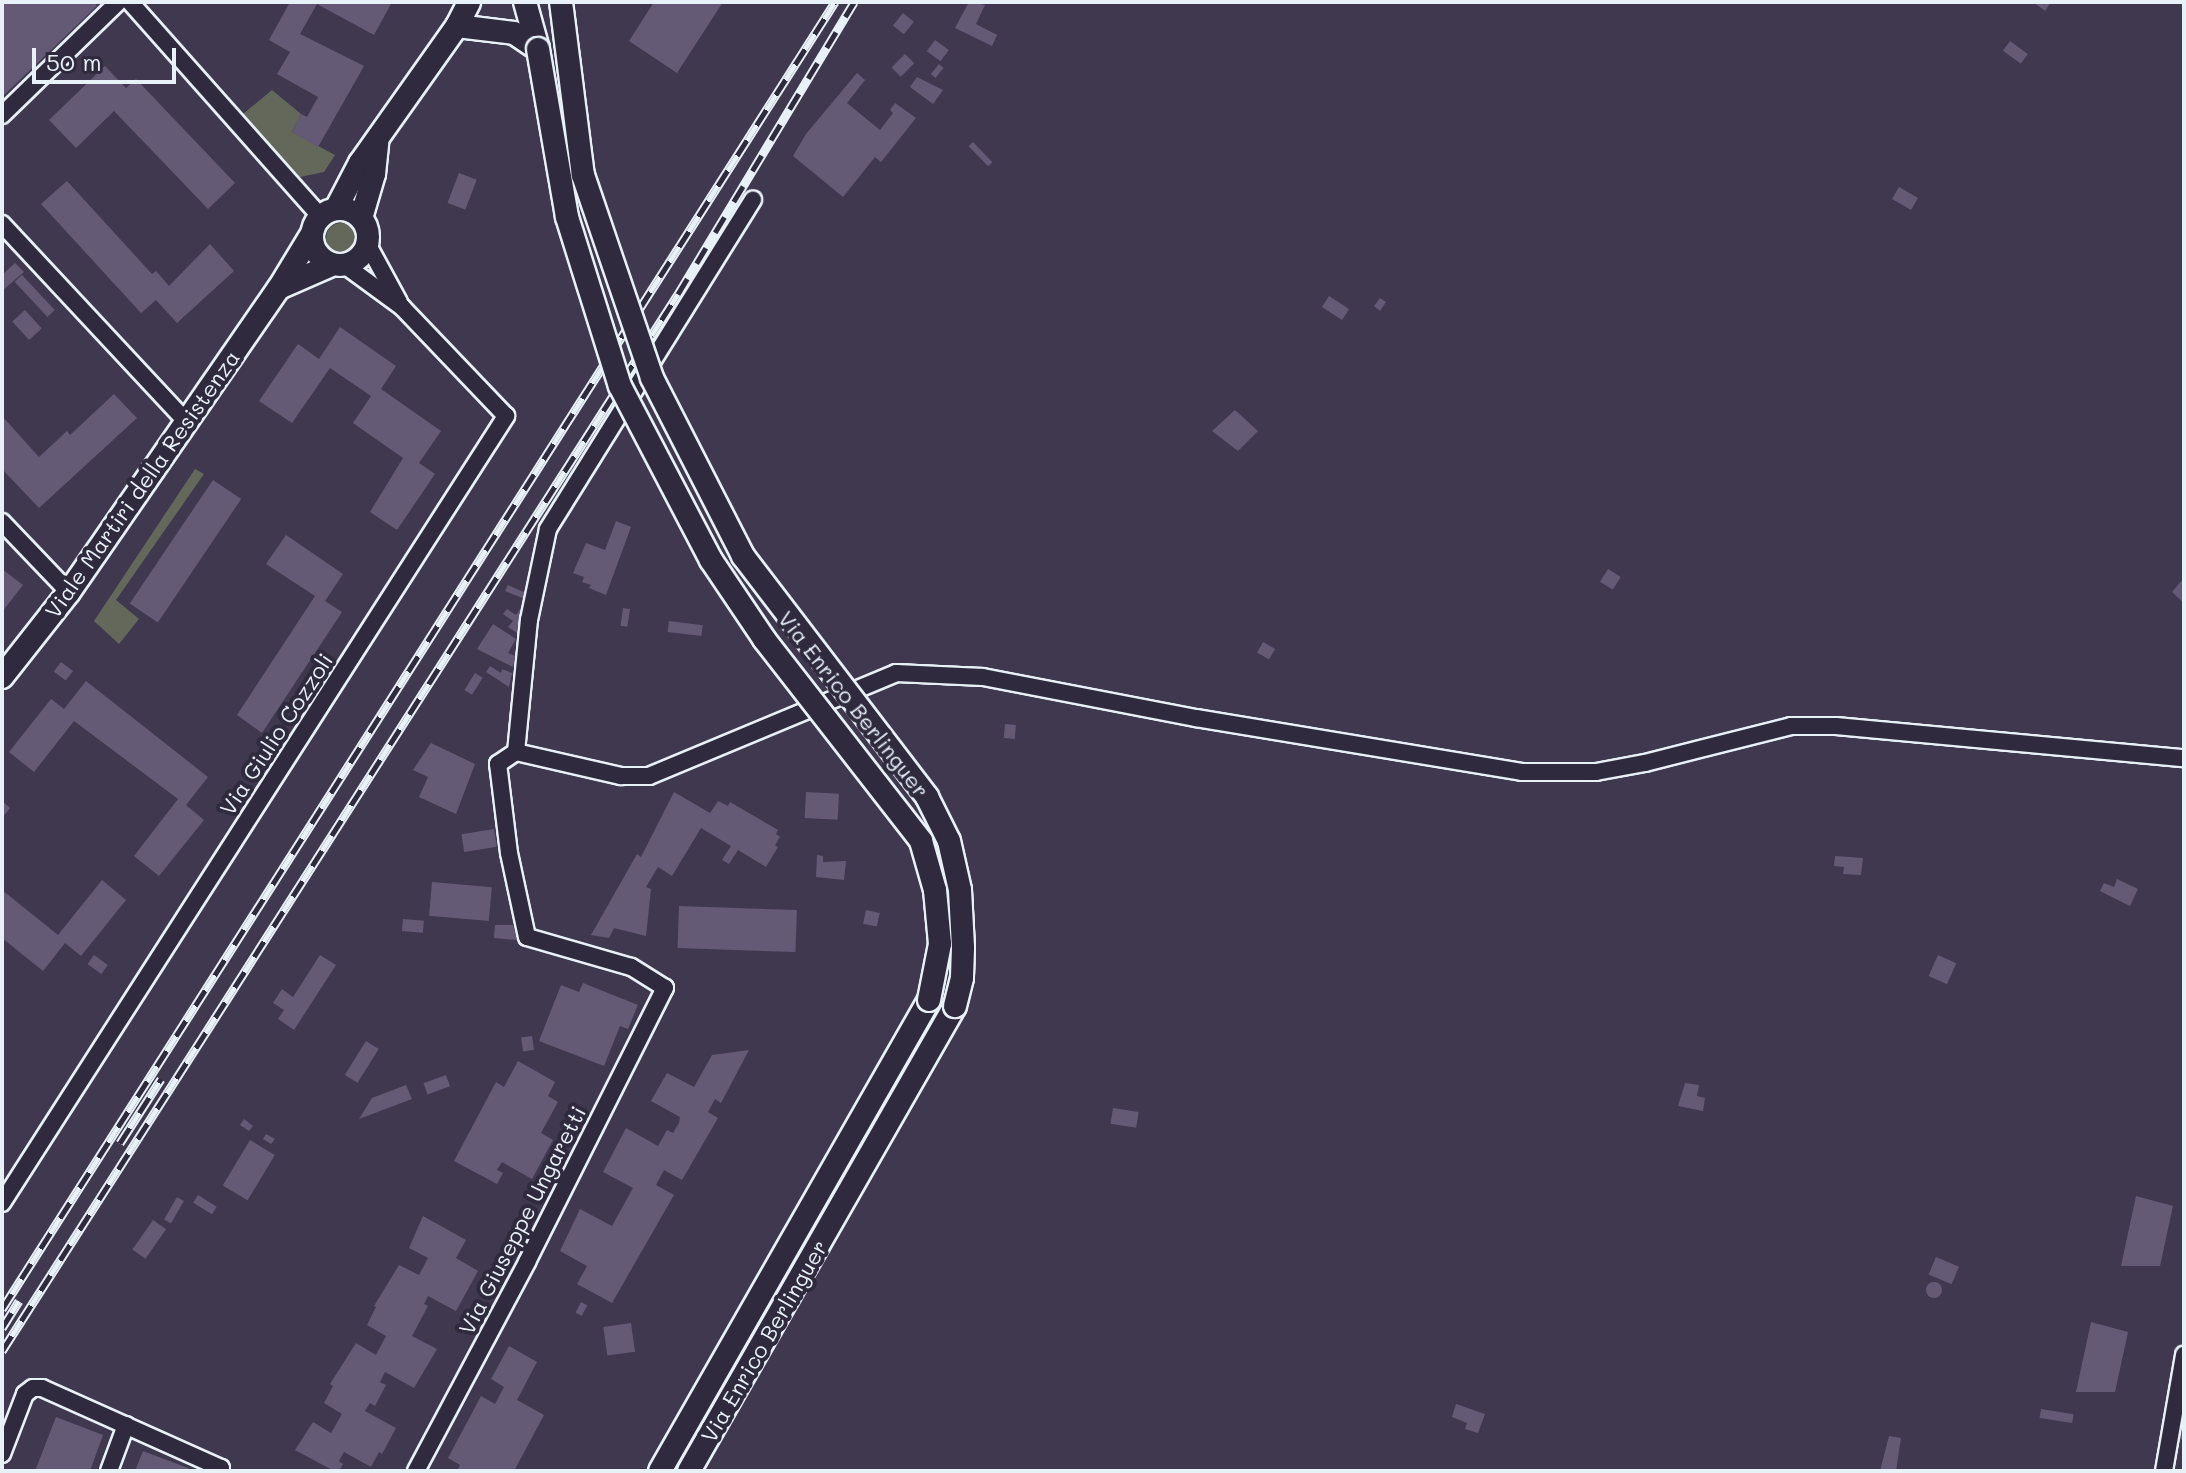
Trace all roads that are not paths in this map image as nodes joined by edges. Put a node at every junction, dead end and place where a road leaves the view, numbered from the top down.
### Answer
1 (118, 2) edge
2 (130, 2) edge
3 (469, 2) edge
4 (525, 2) edge
5 (561, 2) edge
6 (457, 26) junction
7 (538, 49) junction
8 (2, 115) edge
9 (377, 143) junction
10 (753, 200) dead end
11 (362, 215) junction
12 (322, 220) junction
13 (2, 224) edge
14 (368, 245) junction
15 (337, 266) junction
16 (279, 288) junction
17 (402, 307) junction
18 (185, 420) junction
19 (2, 522) edge
20 (69, 592) junction
21 (2, 677) edge
22 (516, 752) junction
23 (2184, 758) edge
24 (2, 1203) edge
25 (2184, 1355) edge
26 (126, 1425) junction
27 (2, 1454) edge
28 (109, 1471) edge
29 (219, 1471) edge
30 (416, 1471) edge
31 (660, 1471) edge
32 (689, 1471) edge
33 (2164, 1471) edge

1 - 8 street
2 - 12 street
3 - 6 main road, Viale Martiri della Resistenza
4 - 7 main road, Via Enrico Berlinguer
5 - 32 main road, Via Enrico Berlinguer, bridge
6 - 7 main road
6 - 9 main road, Viale Martiri della Resistenza
7 - 31 main road, Via Enrico Berlinguer, bridge
9 - 11 main road
9 - 12 main road, Viale Martiri della Resistenza
10 - 22 street
11 - 12 main road
11 - 14 main road
12 - 15 main road
12 - 16 main road, Viale Martiri della Resistenza
13 - 18 street
14 - 15 main road
14 - 17 street, Via Giulio Cozzoli
15 - 16 main road
15 - 17 street, Via Giulio Cozzoli
16 - 18 main road, Viale Martiri della Resistenza
17 - 24 street, Via Giulio Cozzoli
18 - 20 main road, Viale Martiri della Resistenza
19 - 20 street
20 - 21 main road, Viale Martiri della Resistenza
22 - 23 street
22 - 30 street, Via Giuseppe Ungaretti
25 - 33 street
26 - 27 street
26 - 28 street
26 - 29 street

